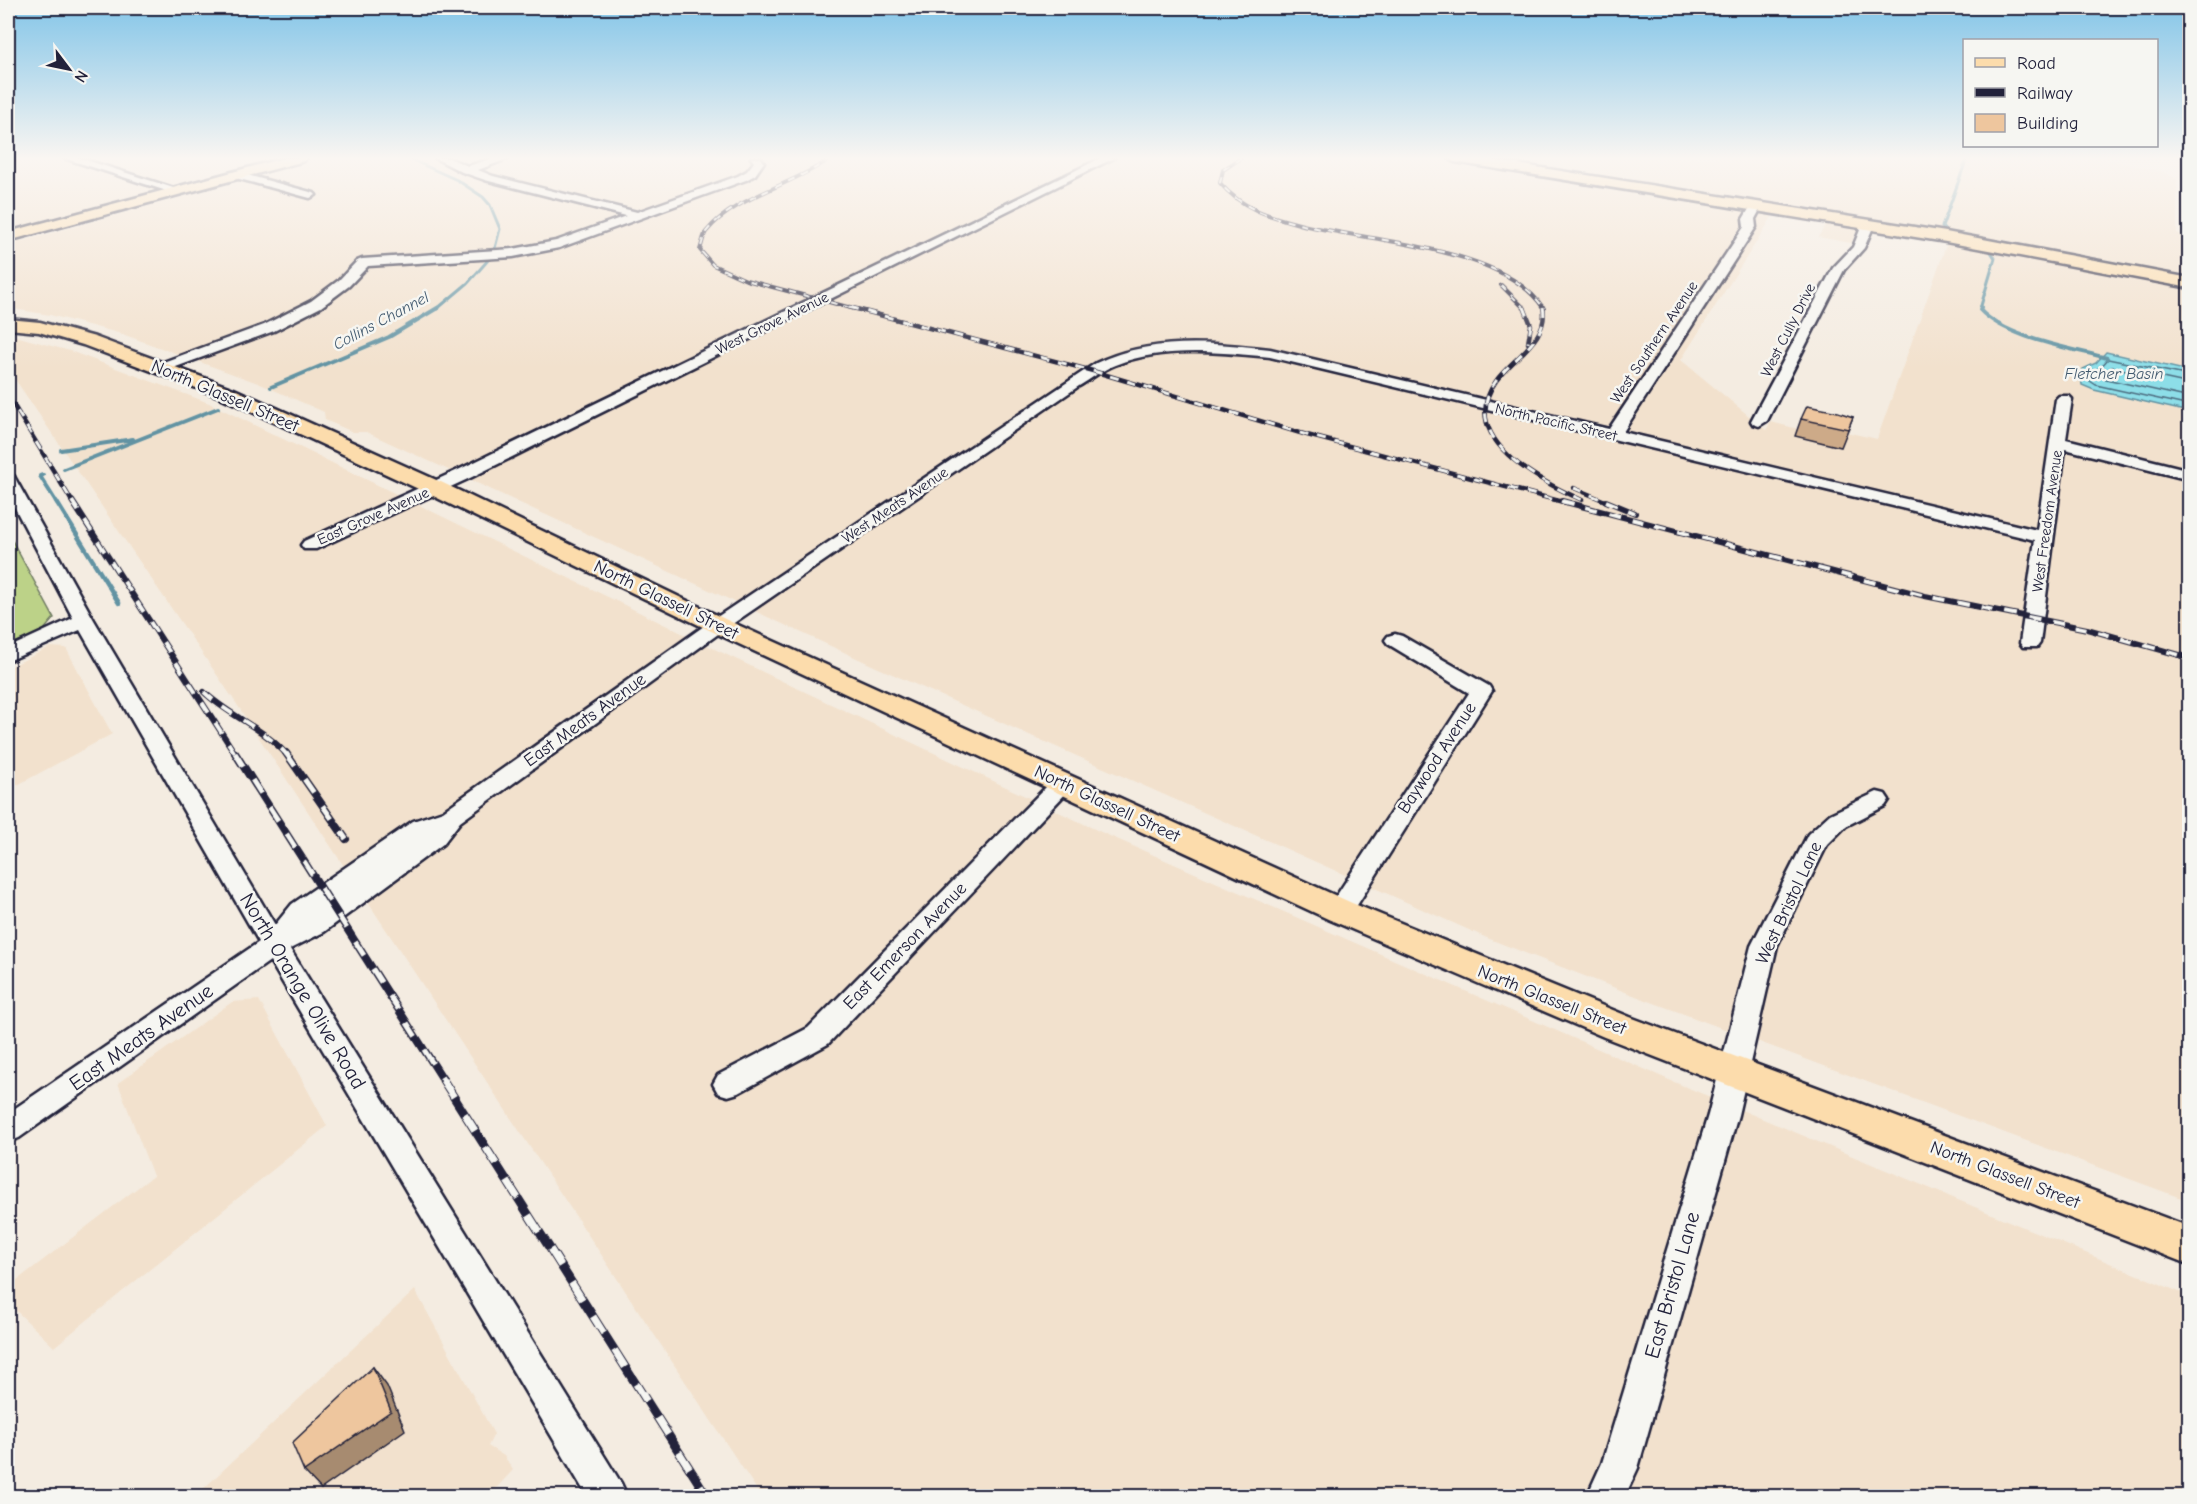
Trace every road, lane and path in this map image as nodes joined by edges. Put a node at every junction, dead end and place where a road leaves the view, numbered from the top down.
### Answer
1 (40, 228) edge
2 (607, 228) edge
3 (966, 228) edge
4 (1749, 228) edge
5 (1867, 228) edge
6 (1885, 228) edge
7 (8, 237) edge
8 (2190, 284) edge
9 (8, 315) edge
10 (8, 324) edge
11 (40, 327) junction
12 (160, 368) junction
13 (1071, 385) joint
14 (2064, 399) dead end
15 (1759, 422) dead end
16 (1613, 435) junction
17 (2058, 442) junction
18 (2190, 475) edge
19 (8, 480) edge
20 (435, 488) junction
21 (2045, 537) junction
22 (310, 545) dead end
23 (84, 620) junction
24 (718, 625) junction
25 (1395, 640) dead end
26 (2030, 643) dead end
27 (8, 655) edge
28 (1062, 784) junction
29 (1877, 800) dead end
30 (1340, 910) junction
31 (274, 945) junction
32 (1734, 1072) junction
33 (728, 1084) dead end
34 (8, 1129) edge
35 (2190, 1246) edge
36 (608, 1497) edge
37 (1606, 1497) edge

1 - 7 main road
2 - 12 street
3 - 20 street, West Grove Avenue
4 - 16 street, West Southern Avenue
5 - 15 street, West Cully Drive
6 - 8 main road
9 - 11 main road, North Glassell Street
10 - 11 main road, North Glassell Street
11 - 12 main road, North Glassell Street
12 - 20 main road, North Glassell Street
13 - 16 street, North Pacific Street
13 - 24 street, West Meats Avenue
14 - 17 street, West Freedom Avenue
16 - 21 street, North Pacific Street
17 - 18 street
17 - 21 street, West Freedom Avenue
19 - 23 street, North Orange Olive Road
20 - 22 street, East Grove Avenue
20 - 24 main road, North Glassell Street
21 - 26 street, West Freedom Avenue
23 - 27 street
23 - 31 street, North Orange Olive Road
24 - 28 main road, North Glassell Street
24 - 31 street, East Meats Avenue
25 - 30 street, Baywood Avenue
28 - 30 main road, North Glassell Street
28 - 33 street, East Emerson Avenue
29 - 32 street, West Bristol Lane
30 - 32 main road, North Glassell Street
31 - 34 street, East Meats Avenue
31 - 36 street, North Orange Olive Road
32 - 35 main road, North Glassell Street
32 - 37 street, East Bristol Lane

